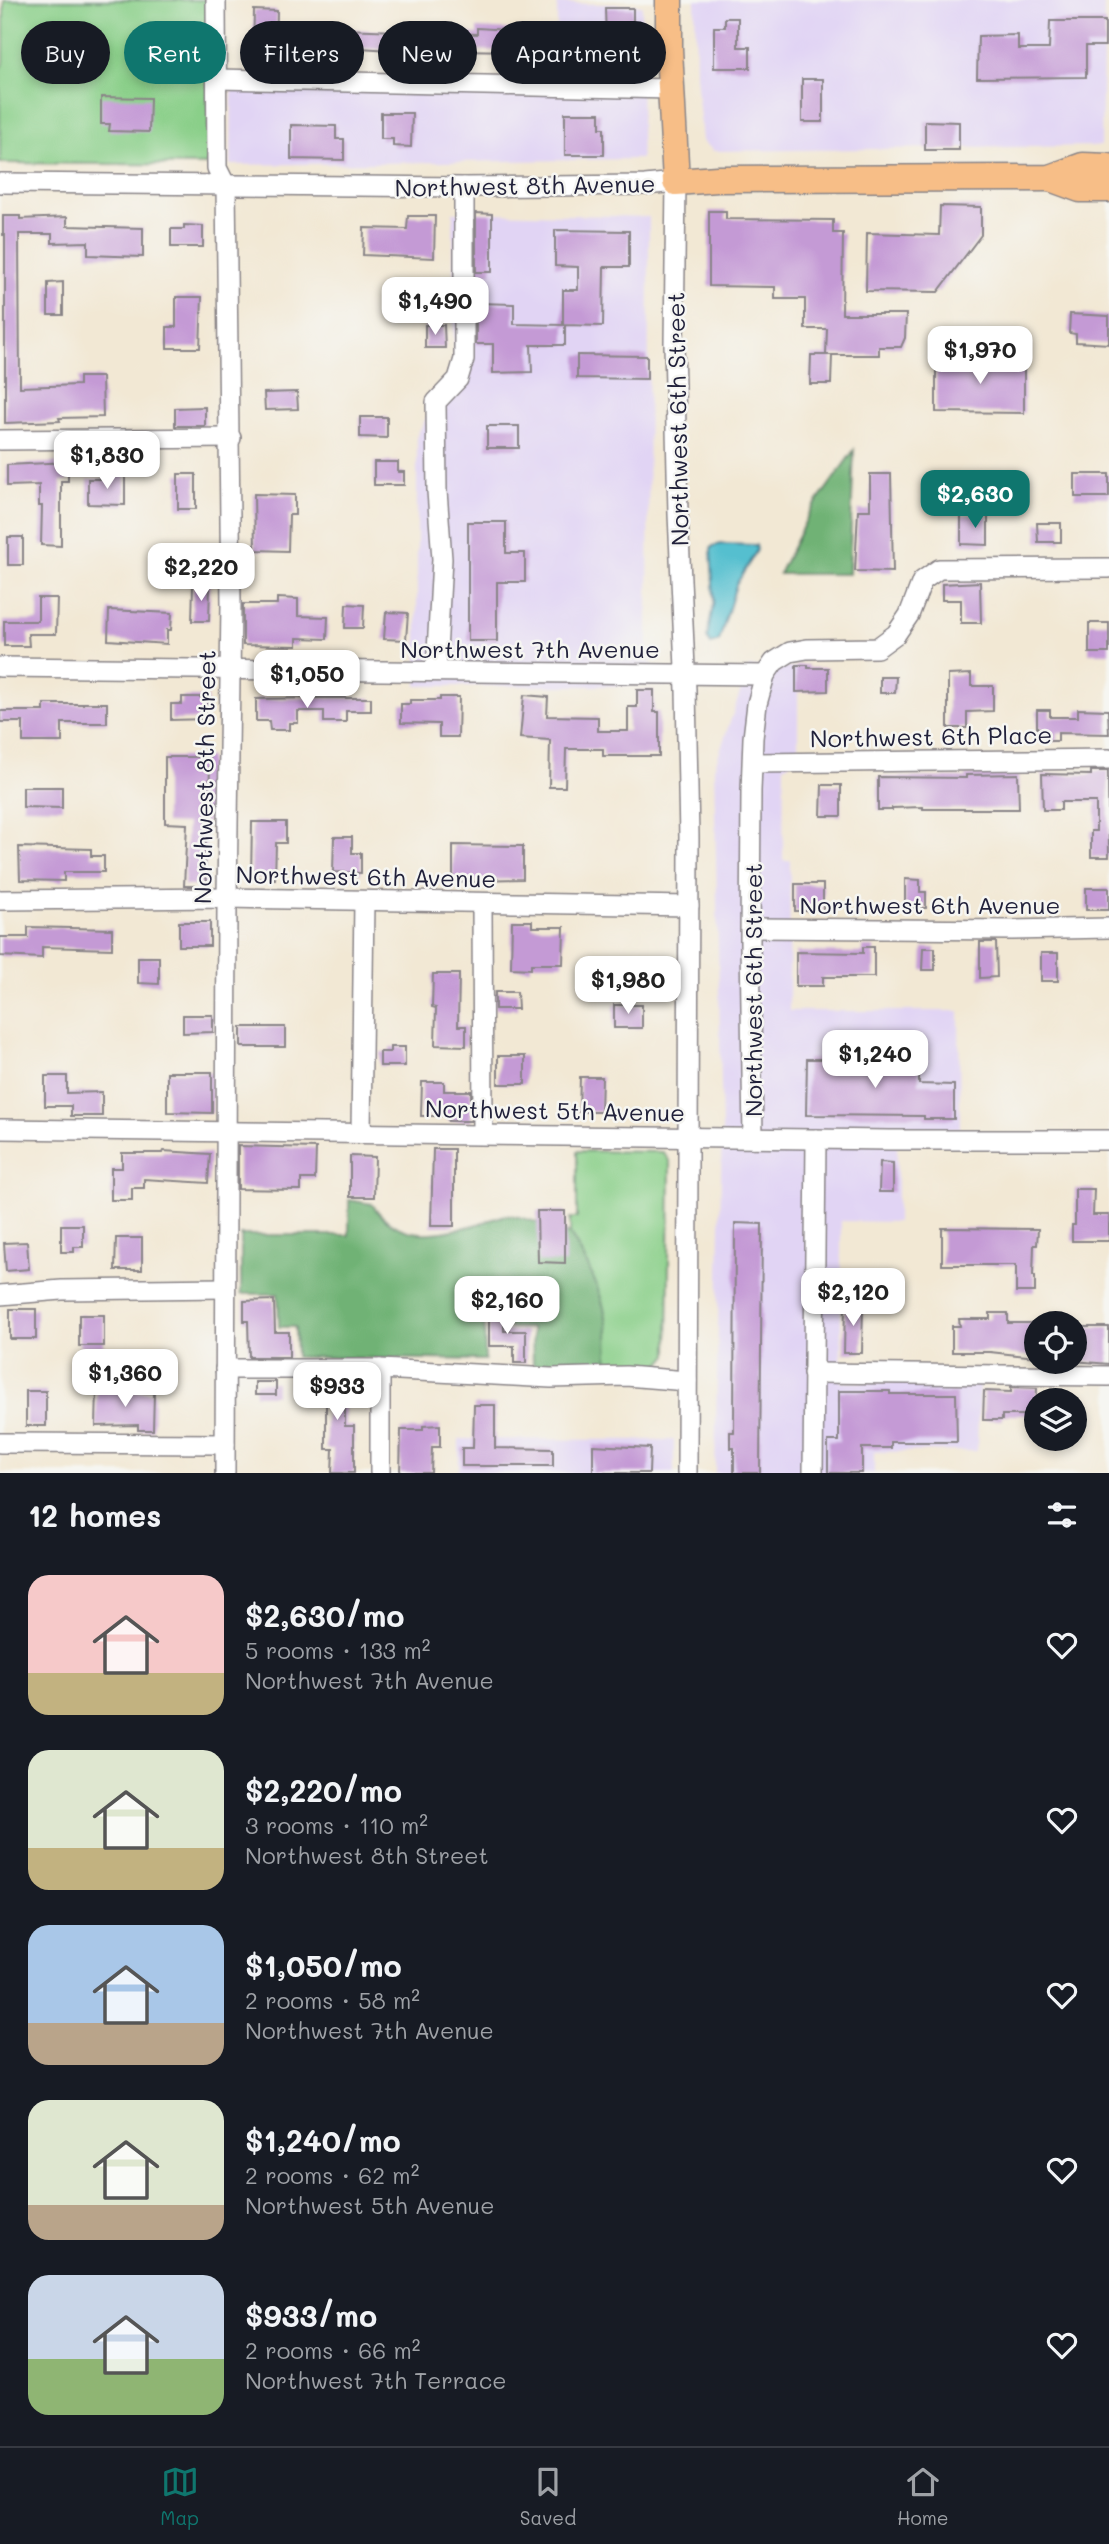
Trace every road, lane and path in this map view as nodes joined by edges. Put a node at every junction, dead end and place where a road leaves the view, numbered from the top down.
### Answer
1 (216, 0) edge
2 (669, 0) edge
3 (216, 21) edge
4 (226, 79) edge
5 (217, 84) edge
6 (671, 89) junction
7 (1109, 167) edge
8 (1050, 178) junction
9 (676, 182) junction
10 (0, 183) edge
11 (226, 186) junction
12 (464, 187) junction
13 (1109, 189) edge
14 (231, 438) junction
15 (0, 440) edge
16 (1109, 568) edge
17 (0, 667) edge
18 (230, 670) junction
19 (436, 671) junction
20 (685, 673) junction
21 (765, 674) junction
22 (1109, 759) edge
23 (753, 763) junction
24 (227, 898) junction
25 (0, 900) edge
26 (364, 901) junction
27 (482, 902) junction
28 (689, 906) junction
29 (751, 928) junction
30 (1109, 929) edge
31 (0, 1129) edge
32 (225, 1132) junction
33 (361, 1133) junction
34 (483, 1133) junction
35 (687, 1137) junction
36 (753, 1138) junction
37 (816, 1139) junction
38 (1109, 1140) edge
39 (225, 1288) junction
40 (0, 1295) edge
41 (225, 1369) junction
42 (380, 1369) junction
43 (813, 1373) junction
44 (1109, 1376) edge
45 (687, 1381) junction
46 (0, 1443) edge
47 (225, 1444) junction
48 (225, 1473) edge
49 (380, 1473) edge
50 (687, 1473) edge
51 (813, 1473) edge

1 - 3 street, Northwest 8th Street
2 - 6 main road, Northwest 6th Street
4 - 6 street
5 - 11 street, Northwest 8th Street
6 - 9 main road, Northwest 6th Street
7 - 8 main road, Northwest 8th Avenue
8 - 9 main road, Northwest 8th Avenue
8 - 13 main road, Northwest 8th Avenue
9 - 12 street, Northwest 8th Avenue
9 - 20 street, Northwest 6th Street
10 - 11 street, Northwest 8th Avenue
11 - 12 street, Northwest 8th Avenue
11 - 14 street, Northwest 8th Street
12 - 19 street
14 - 15 street
14 - 18 street, Northwest 8th Street
16 - 21 street
17 - 18 street, Northwest 7th Avenue
18 - 19 street, Northwest 7th Avenue
18 - 24 street, Northwest 8th Street
19 - 20 street, Northwest 7th Avenue
20 - 21 street, Northwest 7th Avenue
20 - 28 street, Northwest 6th Street
21 - 23 street, Northwest 6th Street
22 - 23 street, Northwest 6th Place
23 - 29 street, Northwest 6th Street
24 - 25 street, Northwest 6th Avenue
24 - 26 street, Northwest 6th Avenue
24 - 32 street, Northwest 8th Street
26 - 27 street, Northwest 6th Avenue
26 - 33 street
27 - 28 street, Northwest 6th Avenue
27 - 34 street
28 - 35 street, Northwest 6th Street
29 - 30 street, Northwest 6th Avenue
29 - 36 street, Northwest 6th Street
31 - 32 street, Northwest 5th Avenue
32 - 33 street, Northwest 5th Avenue
32 - 39 street, Northwest 8th Street
33 - 34 street, Northwest 5th Avenue
34 - 35 street, Northwest 5th Avenue
35 - 36 street, Northwest 5th Avenue
35 - 45 street, Northwest 6th Street
36 - 37 street, Northwest 5th Avenue
37 - 38 street, Northwest 5th Avenue
37 - 43 street
39 - 40 street
39 - 41 street, Northwest 8th Street
41 - 42 street
41 - 47 street, Northwest 8th Street
42 - 45 street
42 - 49 street
43 - 44 street
43 - 51 street
45 - 50 street, Northwest 6th Street
46 - 47 street
47 - 48 street, Northwest 8th Street

